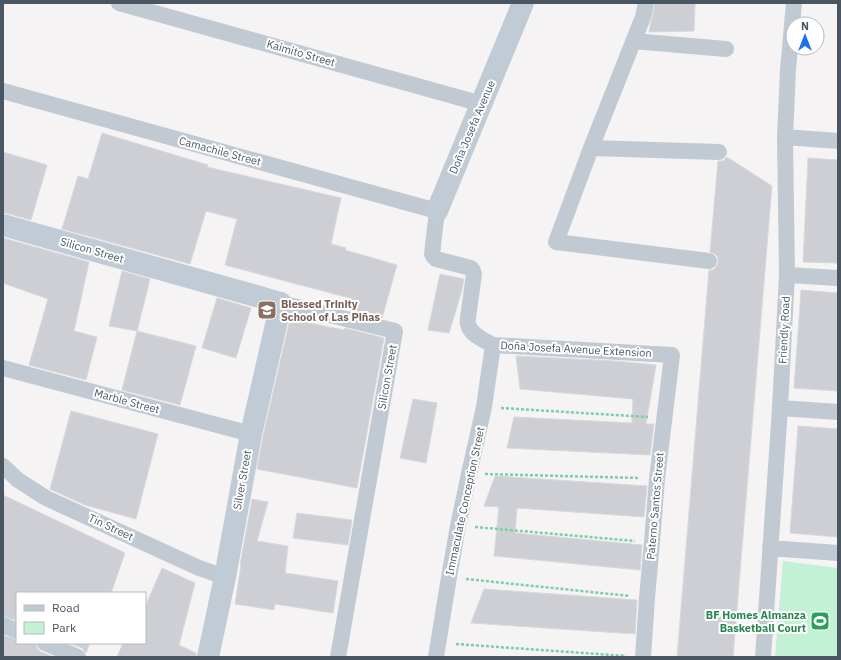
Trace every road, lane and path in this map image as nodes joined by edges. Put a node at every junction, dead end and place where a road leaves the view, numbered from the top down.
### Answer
1 (119, 3) edge
2 (523, 3) edge
3 (646, 3) edge
4 (794, 3) edge
5 (634, 41) junction
6 (726, 49) dead end
7 (3, 91) edge
8 (482, 104) junction
9 (785, 137) junction
10 (838, 141) edge
11 (591, 148) junction
12 (719, 152) dead end
13 (437, 211) junction
14 (3, 225) edge
15 (432, 254) joint
16 (709, 261) dead end
17 (787, 275) junction
18 (838, 278) edge
19 (281, 303) junction
20 (493, 345) junction
21 (672, 355) joint
22 (3, 368) edge
23 (484, 408) junction
24 (780, 408) junction
25 (838, 412) edge
26 (664, 418) junction
27 (250, 434) junction
28 (3, 466) edge
29 (469, 474) junction
30 (657, 479) junction
31 (458, 526) junction
32 (652, 542) junction
33 (770, 548) junction
34 (838, 554) edge
35 (225, 577) junction
36 (449, 577) junction
37 (647, 598) junction
38 (3, 625) edge
39 (16, 631) edge
40 (47, 644) edge
41 (438, 650) edge
42 (78, 657) edge
43 (208, 657) edge
44 (338, 657) edge
45 (643, 657) edge
46 (763, 657) edge

1 - 8 street, Kaimito Street
2 - 8 street, Doña Josefa Avenue
3 - 5 street
4 - 9 street, Friendly Road
5 - 6 street
5 - 11 street
7 - 13 street, Camachile Street
8 - 13 street, Doña Josefa Avenue
9 - 10 street
9 - 17 street, Friendly Road
11 - 12 street
11 - 16 street
13 - 15 street, Doña Josefa Avenue
14 - 19 street, Silicon Street
15 - 20 street, Doña Josefa Avenue Extension
17 - 18 street
17 - 24 street, Friendly Road
19 - 27 street, Silver Street
19 - 44 street, Silicon Street
20 - 21 street, Doña Josefa Avenue Extension
20 - 23 street, Immaculate Conception Street
21 - 26 street, Paterno Santos Street
22 - 27 street, Marble Street
23 - 26 path
23 - 29 street, Immaculate Conception Street
24 - 25 street
24 - 33 street, Friendly Road
26 - 30 street, Paterno Santos Street
27 - 35 street, Silver Street
28 - 35 street, Tin Street
29 - 30 path
29 - 31 street, Immaculate Conception Street
30 - 32 street, Paterno Santos Street
31 - 32 path
31 - 36 street, Immaculate Conception Street
32 - 37 street, Paterno Santos Street
33 - 34 street
33 - 46 street, Friendly Road
35 - 43 street, Silver Street
36 - 37 path
36 - 41 street, Immaculate Conception Street
37 - 45 street, Paterno Santos Street
38 - 39 street
40 - 42 street
41 - 45 path

